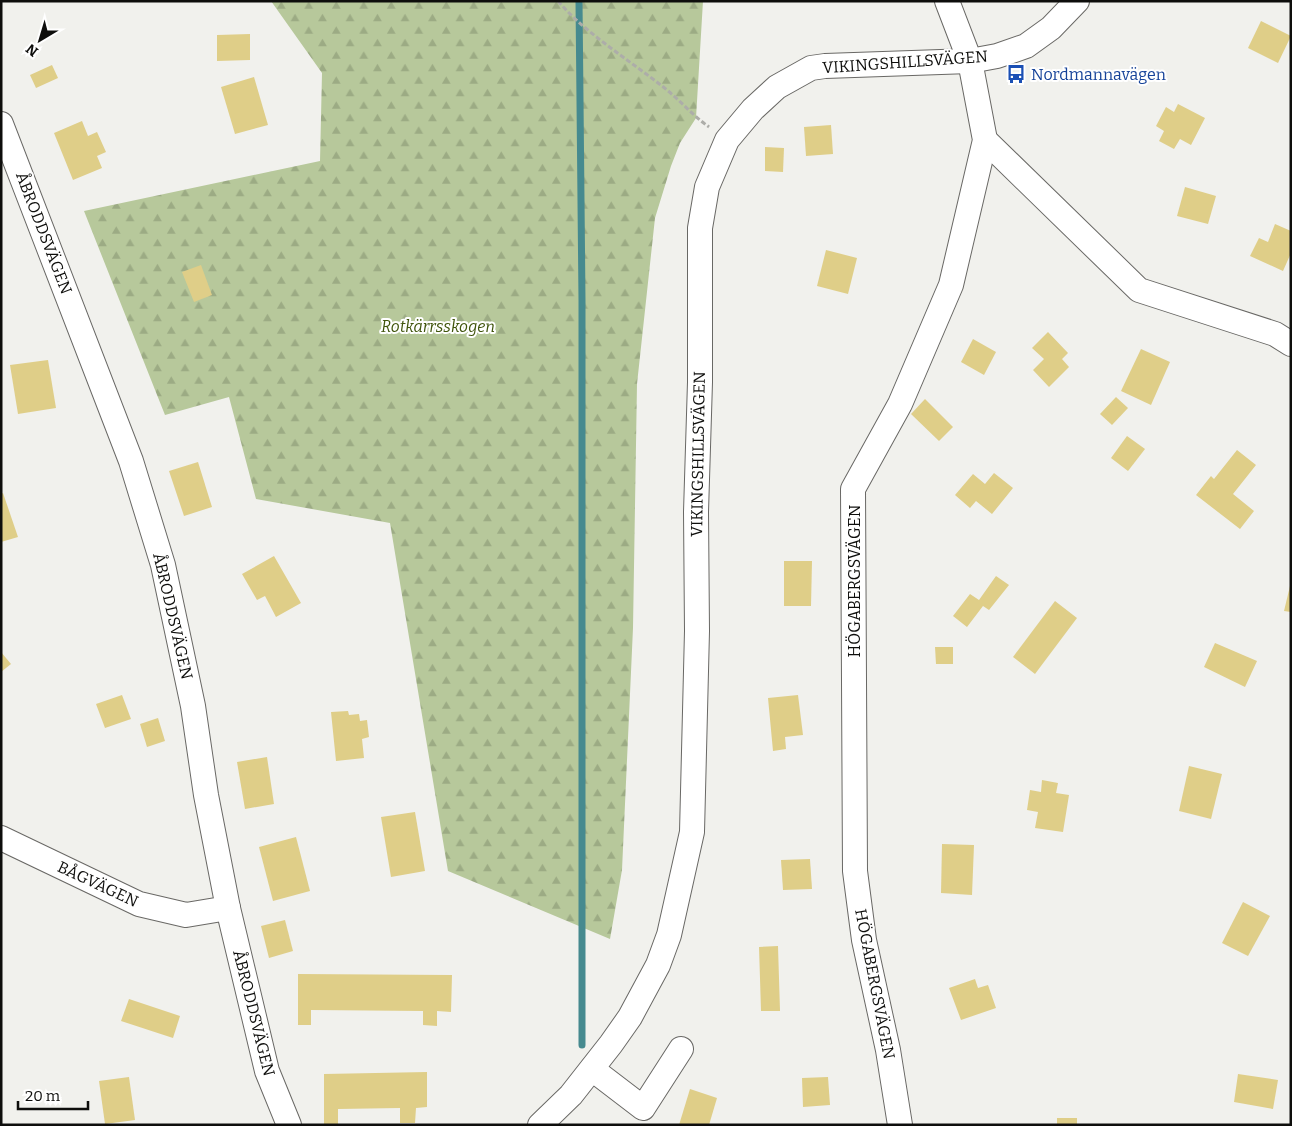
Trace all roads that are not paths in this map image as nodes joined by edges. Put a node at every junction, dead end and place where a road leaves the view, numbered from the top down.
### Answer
1 (947, 1) edge
2 (1077, 1) edge
3 (970, 61) junction
4 (1, 124) edge
5 (985, 140) junction
6 (1291, 344) edge
7 (1, 838) edge
8 (228, 908) junction
9 (681, 1049) dead end
10 (592, 1068) junction
11 (641, 1116) edge
12 (288, 1125) edge
13 (540, 1125) edge
14 (900, 1125) edge

1 - 3 street
2 - 3 street, VIKINGSHILLSVÄGEN
3 - 5 street, HÖGABERGSVÄGEN
3 - 10 street, VIKINGSHILLSVÄGEN
4 - 8 street, ÅBRODDSVÄGEN
5 - 6 street
5 - 14 street, HÖGABERGSVÄGEN
7 - 8 street, BÅGVÄGEN
8 - 12 street, ÅBRODDSVÄGEN
9 - 11 street
10 - 11 street
10 - 13 street, VIKINGSHILLSVÄGEN

